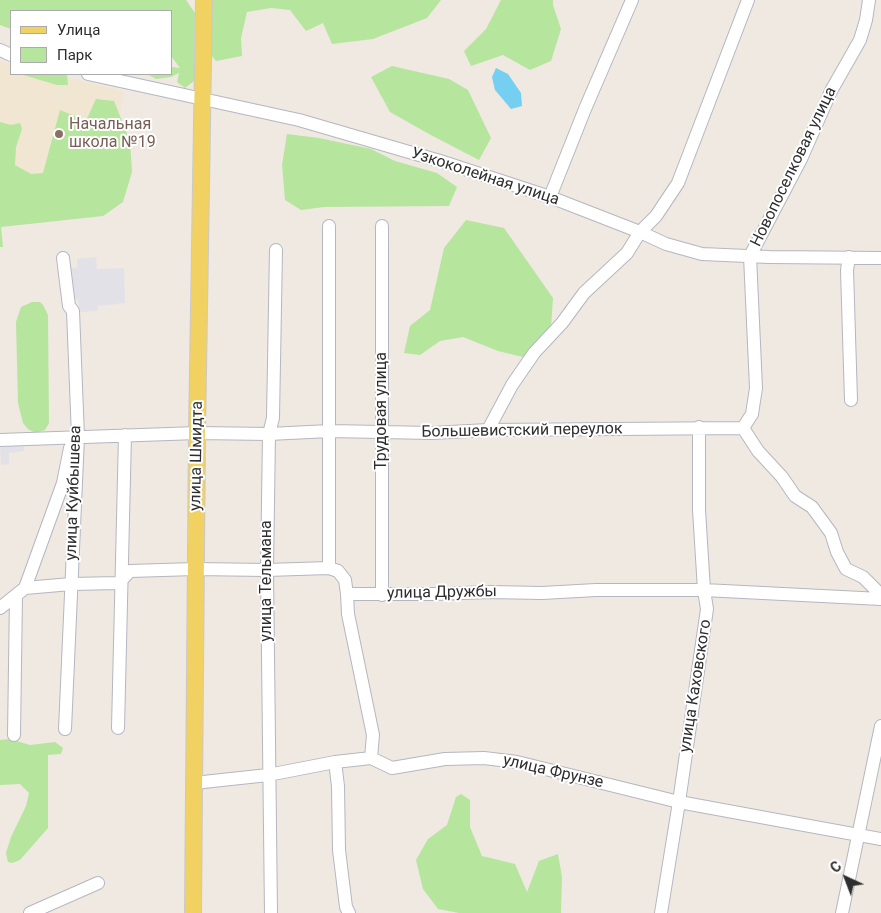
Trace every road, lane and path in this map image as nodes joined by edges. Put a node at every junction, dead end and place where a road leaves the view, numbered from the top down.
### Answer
1 (204, 0) edge
2 (632, 0) edge
3 (748, 0) edge
4 (869, 0) edge
5 (92, 75) edge
6 (204, 100) junction
7 (550, 197) junction
8 (329, 226) dead end
9 (382, 226) dead end
10 (640, 232) junction
11 (276, 250) dead end
12 (750, 256) junction
13 (849, 257) junction
14 (63, 258) dead end
15 (881, 258) edge
16 (851, 400) dead end
17 (699, 428) junction
18 (743, 428) junction
19 (488, 430) junction
20 (330, 431) junction
21 (197, 433) junction
22 (381, 433) junction
23 (268, 434) junction
24 (125, 435) junction
25 (75, 437) junction
26 (0, 440) edge
27 (329, 568) junction
28 (195, 569) junction
29 (267, 570) junction
30 (122, 580) junction
31 (71, 584) junction
32 (704, 590) junction
33 (20, 592) junction
34 (347, 594) junction
35 (382, 595) junction
36 (879, 599) edge
37 (0, 608) edge
38 (881, 726) edge
39 (118, 728) dead end
40 (65, 729) dead end
41 (14, 735) dead end
42 (371, 758) junction
43 (334, 762) junction
44 (268, 775) junction
45 (194, 783) junction
46 (679, 802) junction
47 (859, 834) junction
48 (881, 839) edge
49 (98, 883) dead end
50 (30, 913) edge
51 (193, 913) edge
52 (271, 913) edge
53 (349, 913) edge
54 (661, 913) edge
55 (842, 913) edge

1 - 6 main road, улица Шмидта
2 - 7 street
3 - 10 street
4 - 12 street, Новопоселковая улица
5 - 6 street, Узкоколейная улица
6 - 7 street, Узкоколейная улица
6 - 21 main road, улица Шмидта
7 - 10 street, Узкоколейная улица
8 - 20 street
9 - 22 street, Трудовая улица
10 - 12 street, Узкоколейная улица
10 - 19 street
11 - 23 street, улица Тельмана
12 - 13 street, Узкоколейная улица
12 - 18 street, Новопоселковая улица
13 - 15 street, Узкоколейная улица
13 - 16 street
14 - 25 street, улица Куйбышева
17 - 18 street, Большевистский переулок
17 - 19 street, Большевистский переулок
17 - 32 street, улица Каховского
18 - 36 street
19 - 22 street, Большевистский переулок
20 - 22 street, Большевистский переулок
20 - 23 street, Большевистский переулок
20 - 27 street
21 - 23 street, Большевистский переулок
21 - 24 street, Большевистский переулок
21 - 28 main road, улица Шмидта
22 - 35 street, Трудовая улица
23 - 29 street, улица Тельмана
24 - 25 street, Большевистский переулок
24 - 30 street
25 - 26 street, Большевистский переулок
25 - 31 street, улица Куйбышева
25 - 33 street
27 - 29 street
27 - 34 street
28 - 29 street
28 - 30 street
28 - 45 main road, улица Шмидта
29 - 44 street, улица Тельмана
30 - 31 street
30 - 39 street
31 - 33 street
31 - 40 street, улица Куйбышева
32 - 35 street, улица Дружбы
32 - 36 street, улица Дружбы
32 - 46 street, улица Каховского
33 - 37 street
33 - 41 street
34 - 35 street, улица Дружбы
34 - 42 street
38 - 47 street
42 - 43 street, улица Фрунзе
42 - 46 street, улица Фрунзе
43 - 44 street, улица Фрунзе
43 - 53 street
44 - 45 street, улица Фрунзе
44 - 52 street, улица Тельмана
45 - 51 main road, улица Шмидта
46 - 47 street, улица Фрунзе
46 - 54 street, улица Каховского
47 - 48 street, улица Фрунзе
47 - 55 street
49 - 50 street

